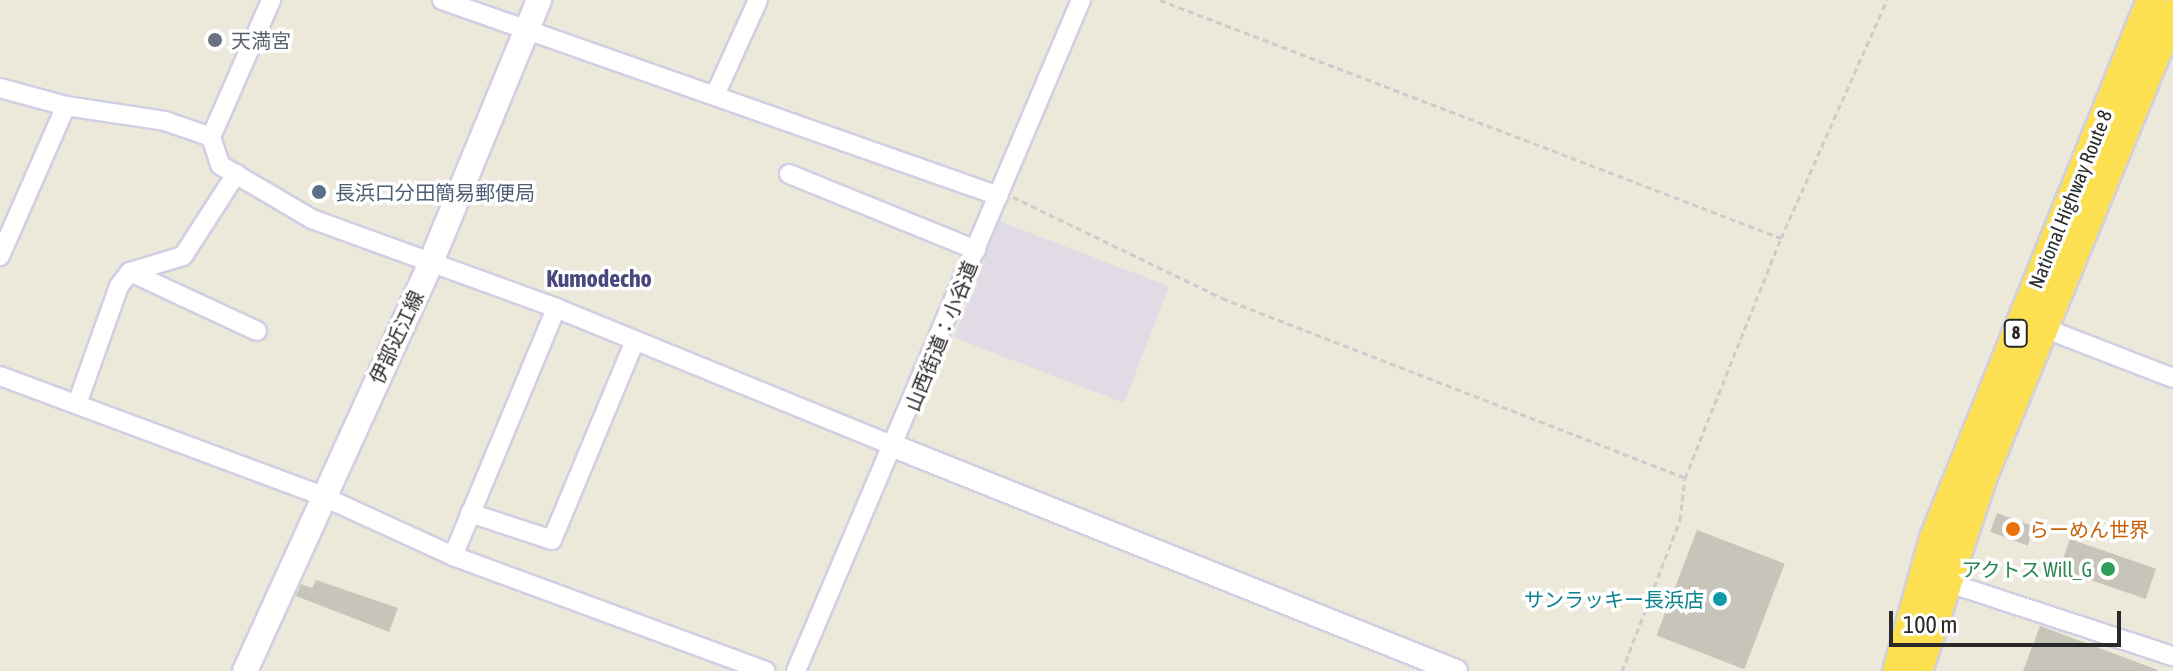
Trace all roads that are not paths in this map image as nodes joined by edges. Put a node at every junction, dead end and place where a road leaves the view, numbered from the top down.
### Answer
1 (271, 0) edge
2 (442, 0) edge
3 (539, 0) edge
4 (758, 0) edge
5 (1081, 0) edge
6 (2151, 0) edge
7 (2173, 13) edge
8 (527, 30) junction
9 (0, 88) edge
10 (715, 95) junction
11 (66, 106) junction
12 (211, 137) junction
13 (236, 174) junction
14 (789, 174) dead end
15 (1001, 194) junction
16 (976, 250) junction
17 (0, 256) edge
18 (431, 262) junction
19 (130, 272) junction
20 (556, 308) junction
21 (2044, 328) junction
22 (257, 331) dead end
23 (635, 341) junction
24 (0, 376) edge
25 (2173, 378) edge
26 (77, 404) junction
27 (896, 447) junction
28 (322, 496) junction
29 (470, 513) junction
30 (453, 556) junction
31 (1946, 582) junction
32 (2173, 656) edge
33 (245, 671) edge
34 (765, 671) edge
35 (796, 671) edge
36 (1456, 671) edge
37 (1897, 671) edge
38 (1918, 671) edge

1 - 12 street
2 - 8 street
3 - 8 main road, 伊部近江線
4 - 10 street
5 - 15 street, 山西街道：小谷道
6 - 37 highway, National Highway Route 8 / 8
7 - 21 highway, National Highway Route 8 / 8
8 - 10 street
8 - 18 main road, 伊部近江線
9 - 11 street
10 - 15 street
11 - 12 street
11 - 17 street
12 - 13 street
13 - 18 street
13 - 19 street
14 - 16 street
15 - 16 street, 山西街道：小谷道
16 - 27 street, 山西街道：小谷道
18 - 20 street
18 - 28 main road, 伊部近江線
19 - 22 street
19 - 26 street
20 - 23 street
20 - 29 street
21 - 25 street
21 - 31 highway, National Highway Route 8 / 8
23 - 27 street
23 - 29 street
24 - 26 street
26 - 28 street
27 - 35 street, 山西街道：小谷道
27 - 36 street
28 - 30 street
28 - 33 main road, 伊部近江線
29 - 30 street
30 - 34 street
31 - 32 street
31 - 38 highway, National Highway Route 8 / 8

